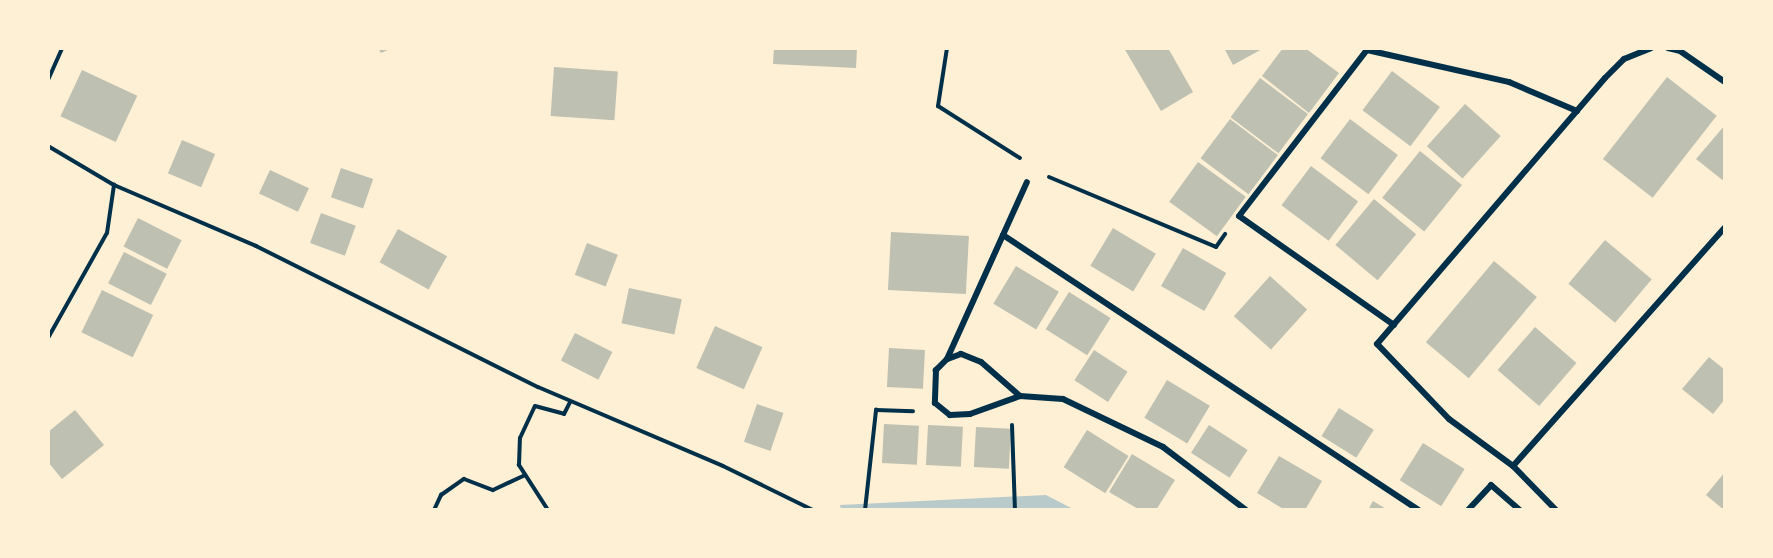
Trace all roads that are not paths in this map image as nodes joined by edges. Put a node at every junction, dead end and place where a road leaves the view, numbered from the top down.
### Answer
1 (1633, 48) edge
2 (1651, 48) edge
3 (1668, 48) edge
4 (1624, 59) junction
5 (1725, 82) edge
6 (1577, 111) junction
7 (1027, 182) dead end
8 (1725, 227) edge
9 (1003, 235) junction
10 (1394, 325) junction
11 (947, 359) junction
12 (1020, 396) junction
13 (1513, 466) junction
14 (1246, 510) edge
15 (1418, 510) edge
16 (1468, 510) edge
17 (1520, 510) edge
18 (1556, 510) edge

1 - 4 street
2 - 4 street
3 - 5 street
4 - 6 street
6 - 10 street
6 - 10 street
7 - 9 street
8 - 13 street
9 - 11 street
9 - 15 street
10 - 13 street
11 - 12 street
11 - 12 street
12 - 14 street
13 - 18 street
16 - 17 street

